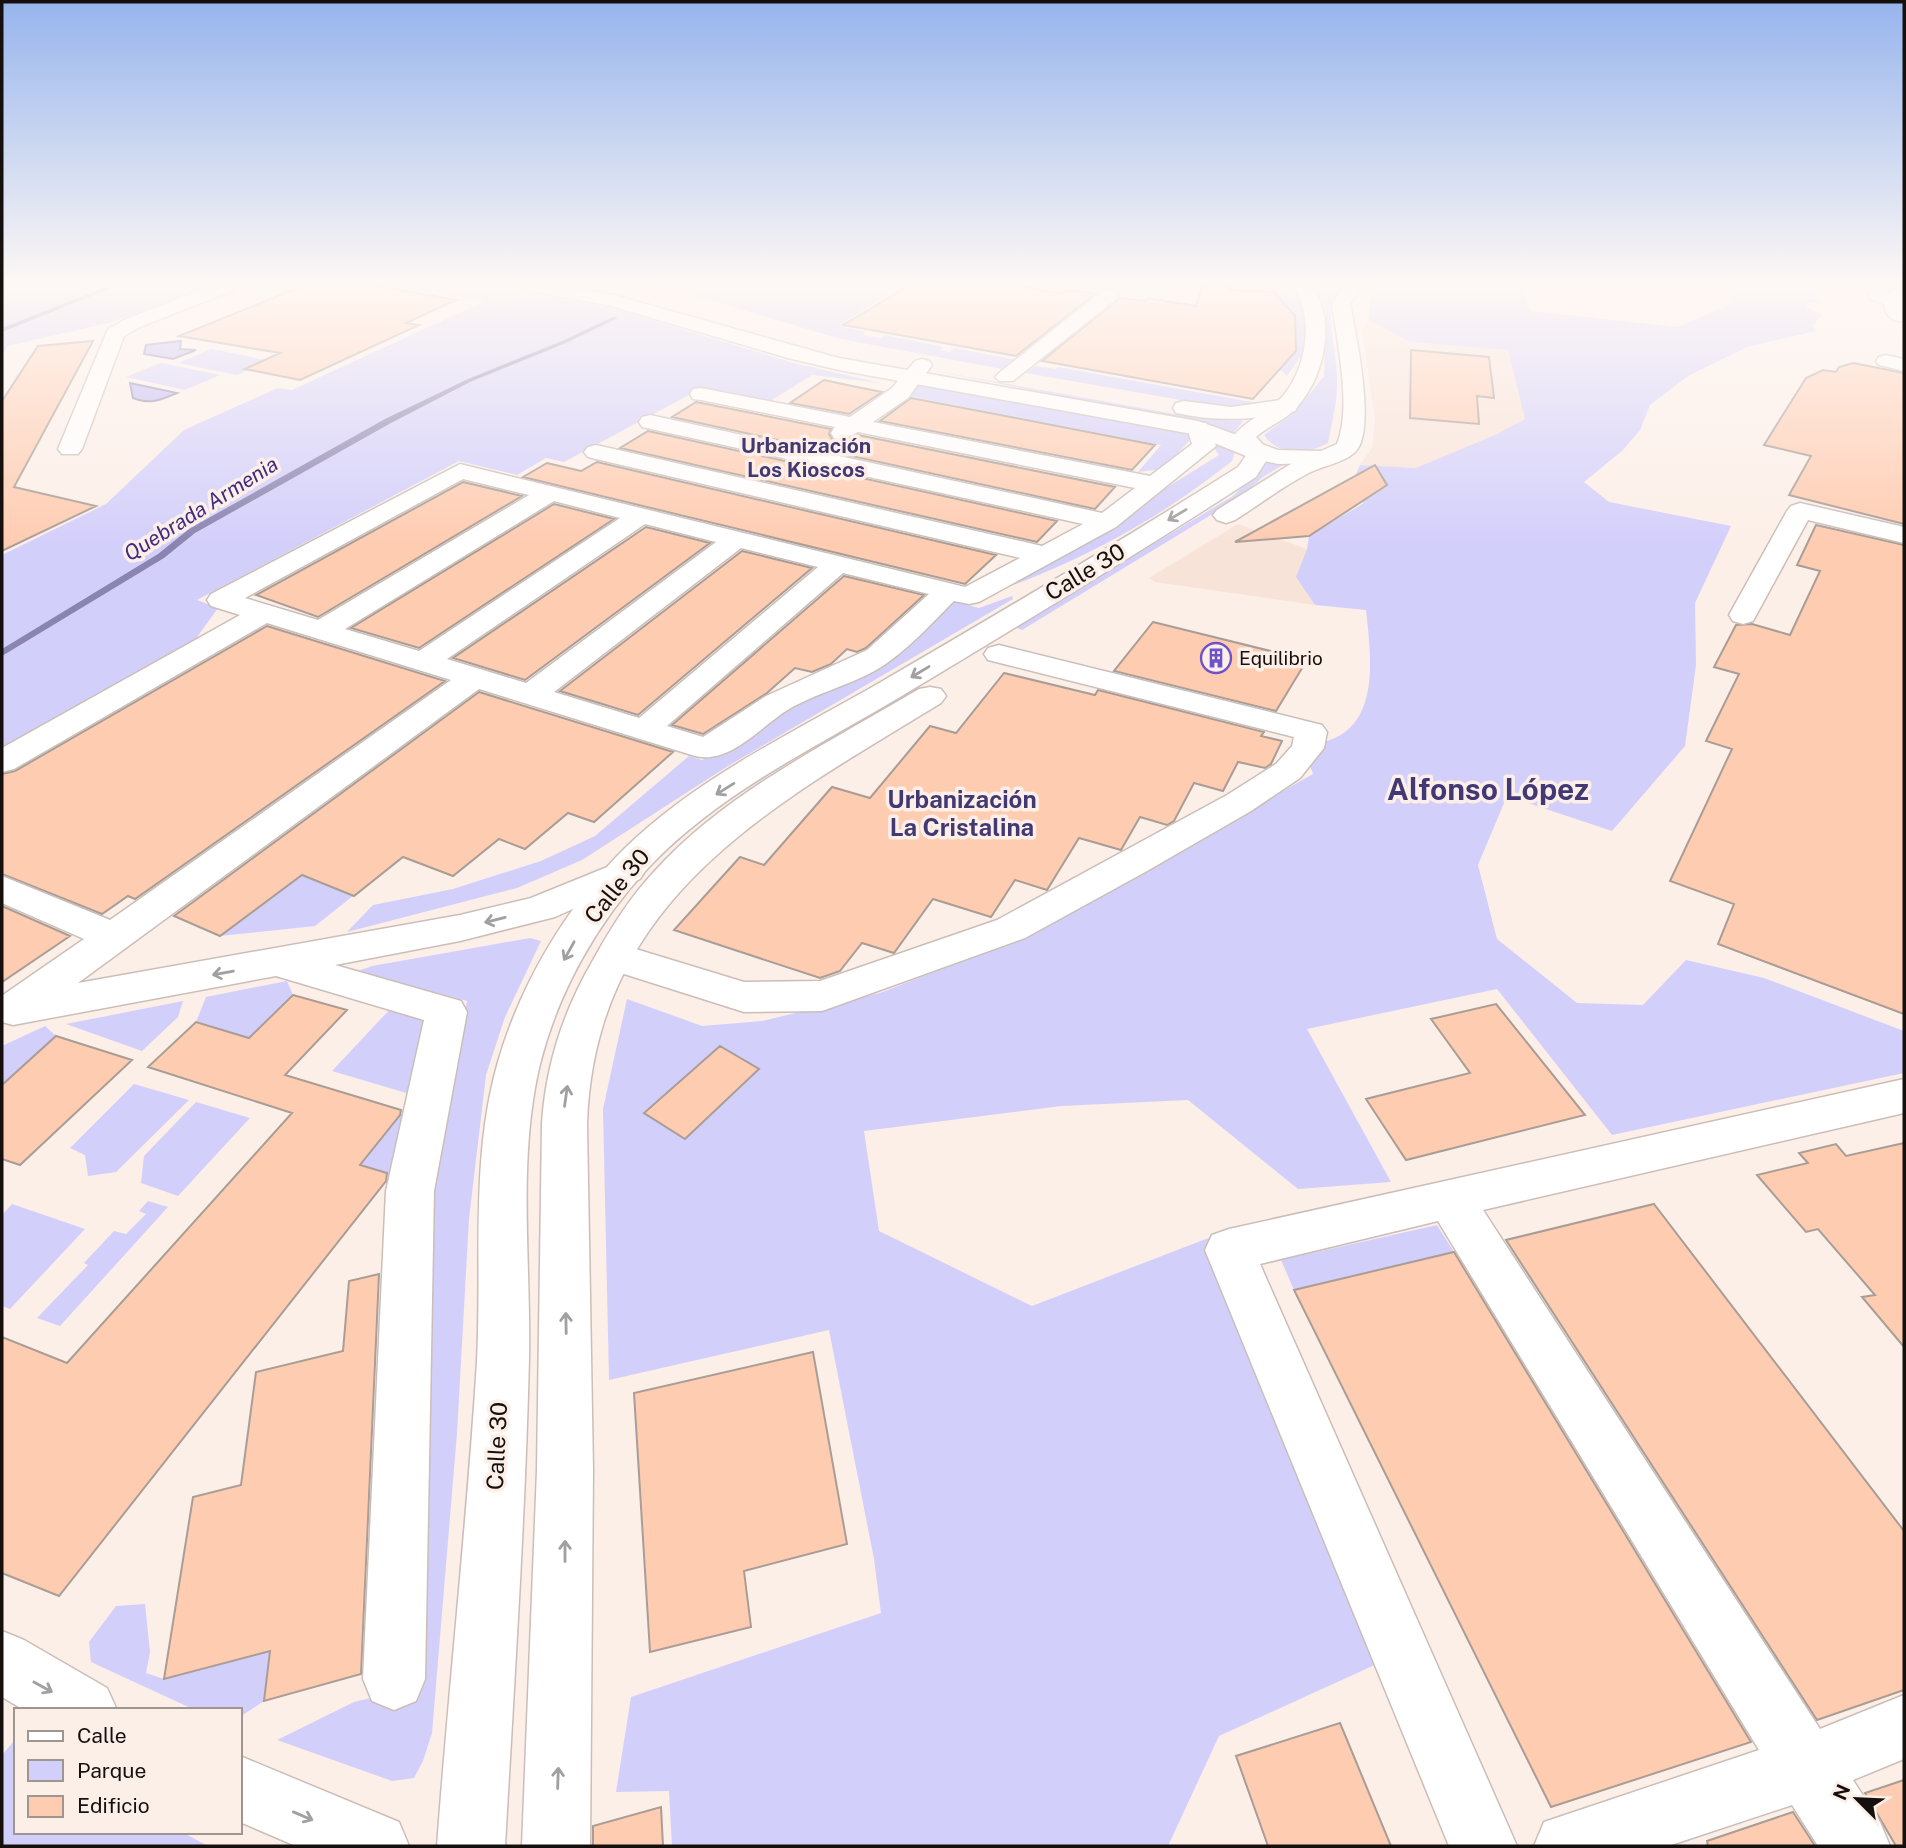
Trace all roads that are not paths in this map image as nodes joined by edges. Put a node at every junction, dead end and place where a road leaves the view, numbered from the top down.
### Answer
1 (100, 372) edge
2 (915, 372) edge
3 (922, 372) edge
4 (935, 372) edge
5 (1012, 372) edge
6 (1309, 372) edge
7 (1351, 372) edge
8 (1006, 377) junction
9 (701, 394) dead end
10 (1287, 406) junction
11 (650, 422) dead end
12 (853, 426) junction
13 (1198, 428) junction
14 (70, 449) dead end
15 (596, 452) dead end
16 (1259, 453) junction
17 (809, 457) junction
18 (1322, 457) junction
19 (1153, 484) junction
20 (763, 491) junction
21 (550, 493) junction
22 (641, 516) junction
23 (1107, 522) junction
24 (706, 532) junction
25 (1904, 535) edge
26 (736, 540) junction
27 (1044, 555) junction
28 (838, 564) junction
29 (959, 593) junction
30 (263, 614) junction
31 (1743, 615) dead end
32 (321, 631) junction
33 (999, 654) junction
34 (423, 662) junction
35 (474, 678) junction
36 (530, 695) junction
37 (644, 730) junction
38 (2, 762) edge
39 (627, 871) junction
40 (2, 888) edge
41 (112, 936) junction
42 (616, 957) junction
43 (279, 963) junction
44 (7, 1014) edge
45 (1904, 1096) edge
46 (1450, 1199) junction
47 (2, 1662) edge
48 (394, 1679) dead end
49 (82, 1708) edge
50 (1904, 1727) edge
51 (1807, 1767) junction
52 (242, 1790) edge
53 (375, 1846) edge
54 (471, 1846) edge
55 (556, 1846) edge
56 (1483, 1846) edge
57 (1567, 1846) edge
58 (1856, 1846) edge

1 - 14 street
2 - 12 street
3 - 13 street
4 - 8 street
5 - 8 street
6 - 10 street
7 - 18 street, Calle 30
8 - 10 street
9 - 12 street
10 - 16 street
11 - 17 street
12 - 17 street
12 - 19 street
13 - 16 street
13 - 19 street
15 - 20 street
16 - 18 street
16 -> 39 street, Calle 30
17 - 20 street
17 - 23 street
18 - 33 street, Calle 30
19 - 23 street
20 - 24 street
20 - 27 street
21 - 22 street
21 - 30 street
21 - 32 street
22 - 24 street
22 - 34 street
23 - 27 street
24 - 26 street
25 - 31 street
26 - 28 street
26 - 36 street
27 - 29 street
28 - 29 street
28 - 37 street
29 - 37 street
30 - 32 street
30 - 38 street
32 - 34 street
33 - 42 street, Calle 30
33 - 42 street
34 - 35 street
35 - 36 street
35 - 41 street
36 - 37 street
39 -> 43 street
39 -> 54 street, Calle 30
40 - 41 street
41 - 44 street
55 -> 42 street, Calle 30
43 -> 44 street
43 - 48 street
45 - 46 street
46 - 51 street
46 - 56 street
47 -> 49 street
50 - 51 street
51 - 57 street
51 - 58 street
52 -> 53 street

